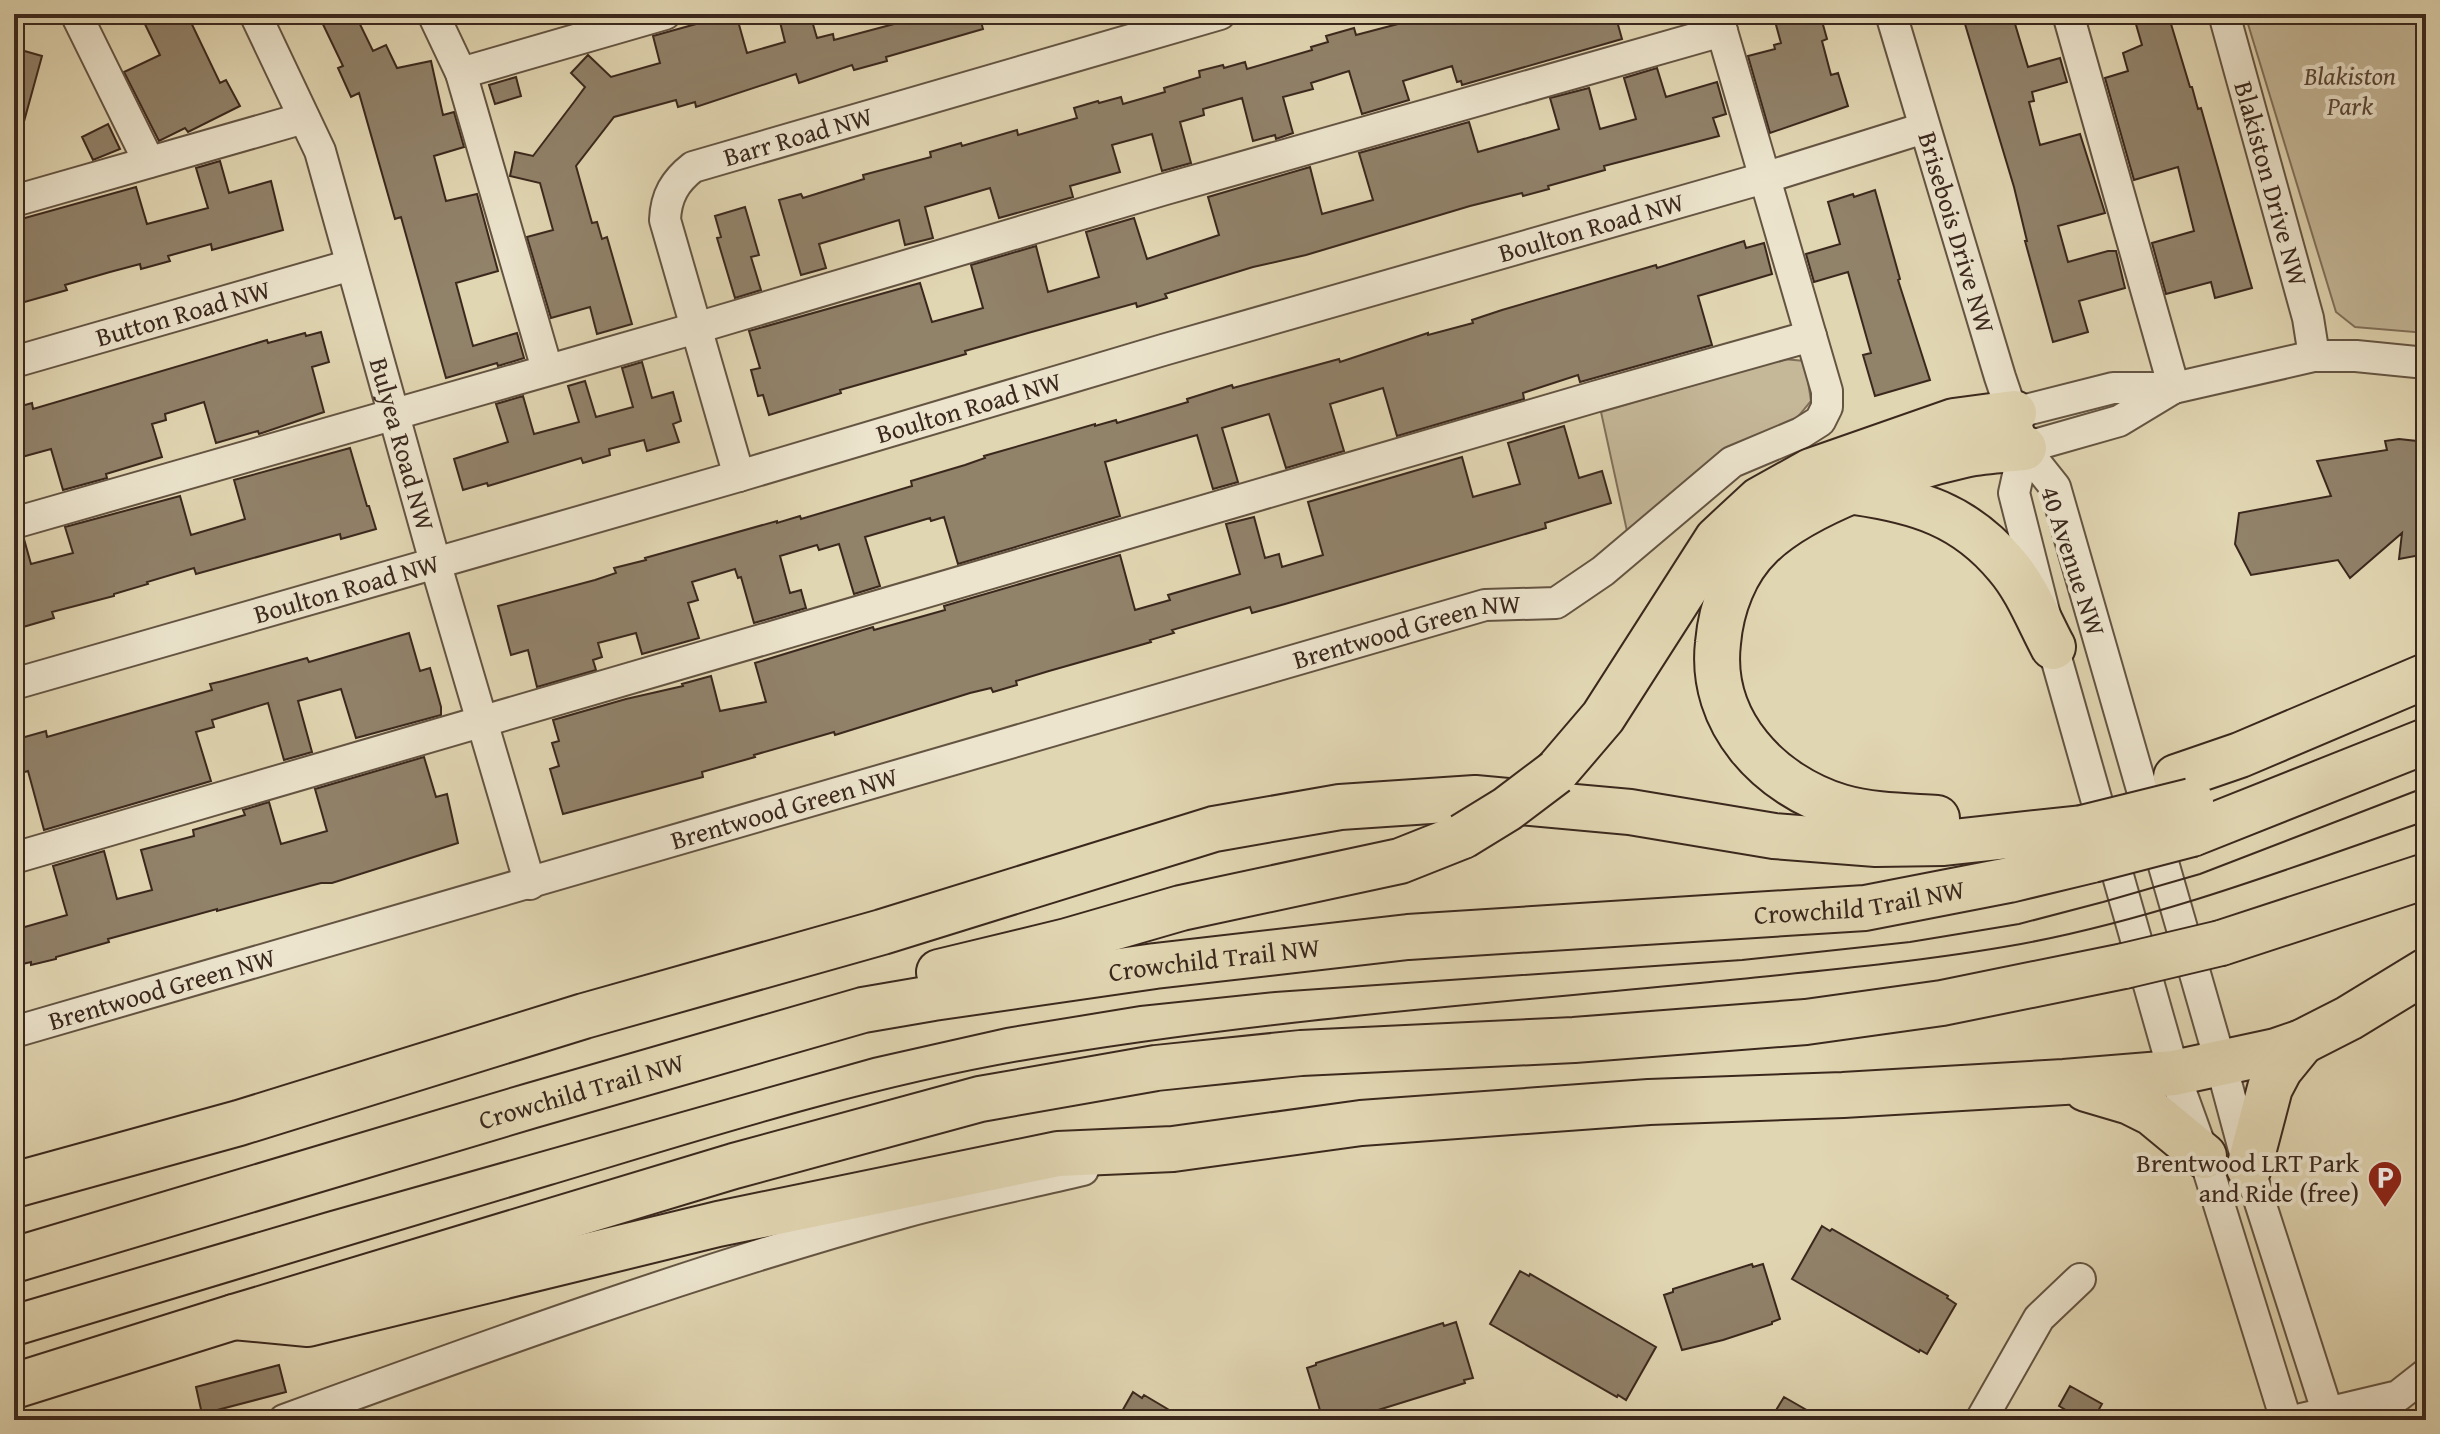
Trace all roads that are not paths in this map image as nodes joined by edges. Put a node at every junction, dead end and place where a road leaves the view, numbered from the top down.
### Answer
1 (76, 14) edge
2 (255, 14) edge
3 (433, 14) edge
4 (665, 14) edge
5 (1220, 14) edge
6 (1891, 14) edge
7 (2068, 14) edge
8 (2234, 18) edge
9 (1719, 22) edge
10 (461, 73) junction
11 (304, 118) junction
12 (1924, 128) junction
13 (149, 162) junction
14 (1764, 178) junction
15 (14, 201) edge
16 (351, 265) junction
17 (696, 328) junction
18 (1811, 336) junction
19 (2314, 356) junction
20 (14, 362) edge
21 (2426, 363) edge
22 (547, 369) junction
23 (2174, 388) junction
24 (394, 413) junction
25 (2019, 430) junction
26 (739, 476) junction
27 (1852, 492) junction
28 (14, 523) edge
29 (435, 562) junction
30 (2053, 647) junction
31 (2426, 676) edge
32 (14, 684) edge
33 (481, 720) junction
34 (2426, 741) edge
35 (2186, 804) junction
36 (2083, 831) junction
37 (14, 858) edge
38 (2426, 876) edge
39 (530, 884) junction
40 (2426, 971) edge
41 (863, 1010) junction
42 (14, 1032) edge
43 (2302, 1042) junction
44 (2221, 1064) junction
45 (2174, 1073) junction
46 (2064, 1082) junction
47 (1173, 1149) junction
48 (2204, 1156) junction
49 (2249, 1168) junction
50 (14, 1185) edge
51 (14, 1260) edge
52 (2080, 1279) dead end
53 (234, 1317) junction
54 (2426, 1374) edge
55 (14, 1386) edge
56 (2392, 1408) edge
57 (2329, 1416) edge
58 (284, 1420) edge
59 (1981, 1420) edge
60 (2286, 1420) edge
61 (2297, 1420) edge

1 - 13 street
2 - 11 street, Bulyea Road NW
3 - 10 street
4 - 10 street
5 - 17 street, Barr Road NW
6 - 12 street, Brisebois Drive NW
7 - 23 street
8 - 19 street, Blakiston Drive NW
9 - 14 street
9 - 17 street
10 - 22 street
11 - 13 street
11 - 16 street, Bulyea Road NW
12 - 14 street, Boulton Road NW
12 - 25 street, Brisebois Drive NW
13 - 15 street
14 - 18 street
14 - 26 street, Boulton Road NW
16 - 20 street, Button Road NW
16 - 24 street, Bulyea Road NW
17 - 22 street
17 - 26 street, Barr Road NW
18 - 33 street
18 - 39 street, Brentwood Green NW
19 - 21 street
19 - 23 street
22 - 24 street
23 - 25 street
24 - 28 street
24 - 29 street, Bulyea Road NW
25 - 27 highway
25 - 30 street, 40 Avenue NW
25 - 41 highway, bridge
25 - 44 street, 40 Avenue NW
26 - 29 street, Boulton Road NW
27 - 30 highway
27 - 36 highway
29 - 32 street, Boulton Road NW
29 - 33 street, Bulyea Road NW
30 - 45 street, 40 Avenue NW
31 - 35 highway
33 - 37 street
33 - 39 street, Bulyea Road NW
34 - 35 highway, Crowchild Trail NW
35 - 36 highway, Crowchild Trail NW, bridge
35 - 36 highway
36 - 41 highway, Crowchild Trail NW
36 - 50 highway
38 - 53 highway, bridge
39 - 42 street, Brentwood Green NW
40 - 43 highway
41 - 51 highway, Crowchild Trail NW
43 - 44 highway
43 - 49 highway
44 - 45 highway
44 - 49 street, 40 Avenue NW
45 - 46 highway
45 - 48 street, 40 Avenue NW
46 - 47 highway
46 - 48 highway
47 - 53 highway
47 - 58 street
48 - 60 street, 40 Avenue NW
49 - 57 street, 40 Avenue NW
52 - 59 street
53 - 55 highway
54 - 56 street
56 - 57 street
57 - 61 street

